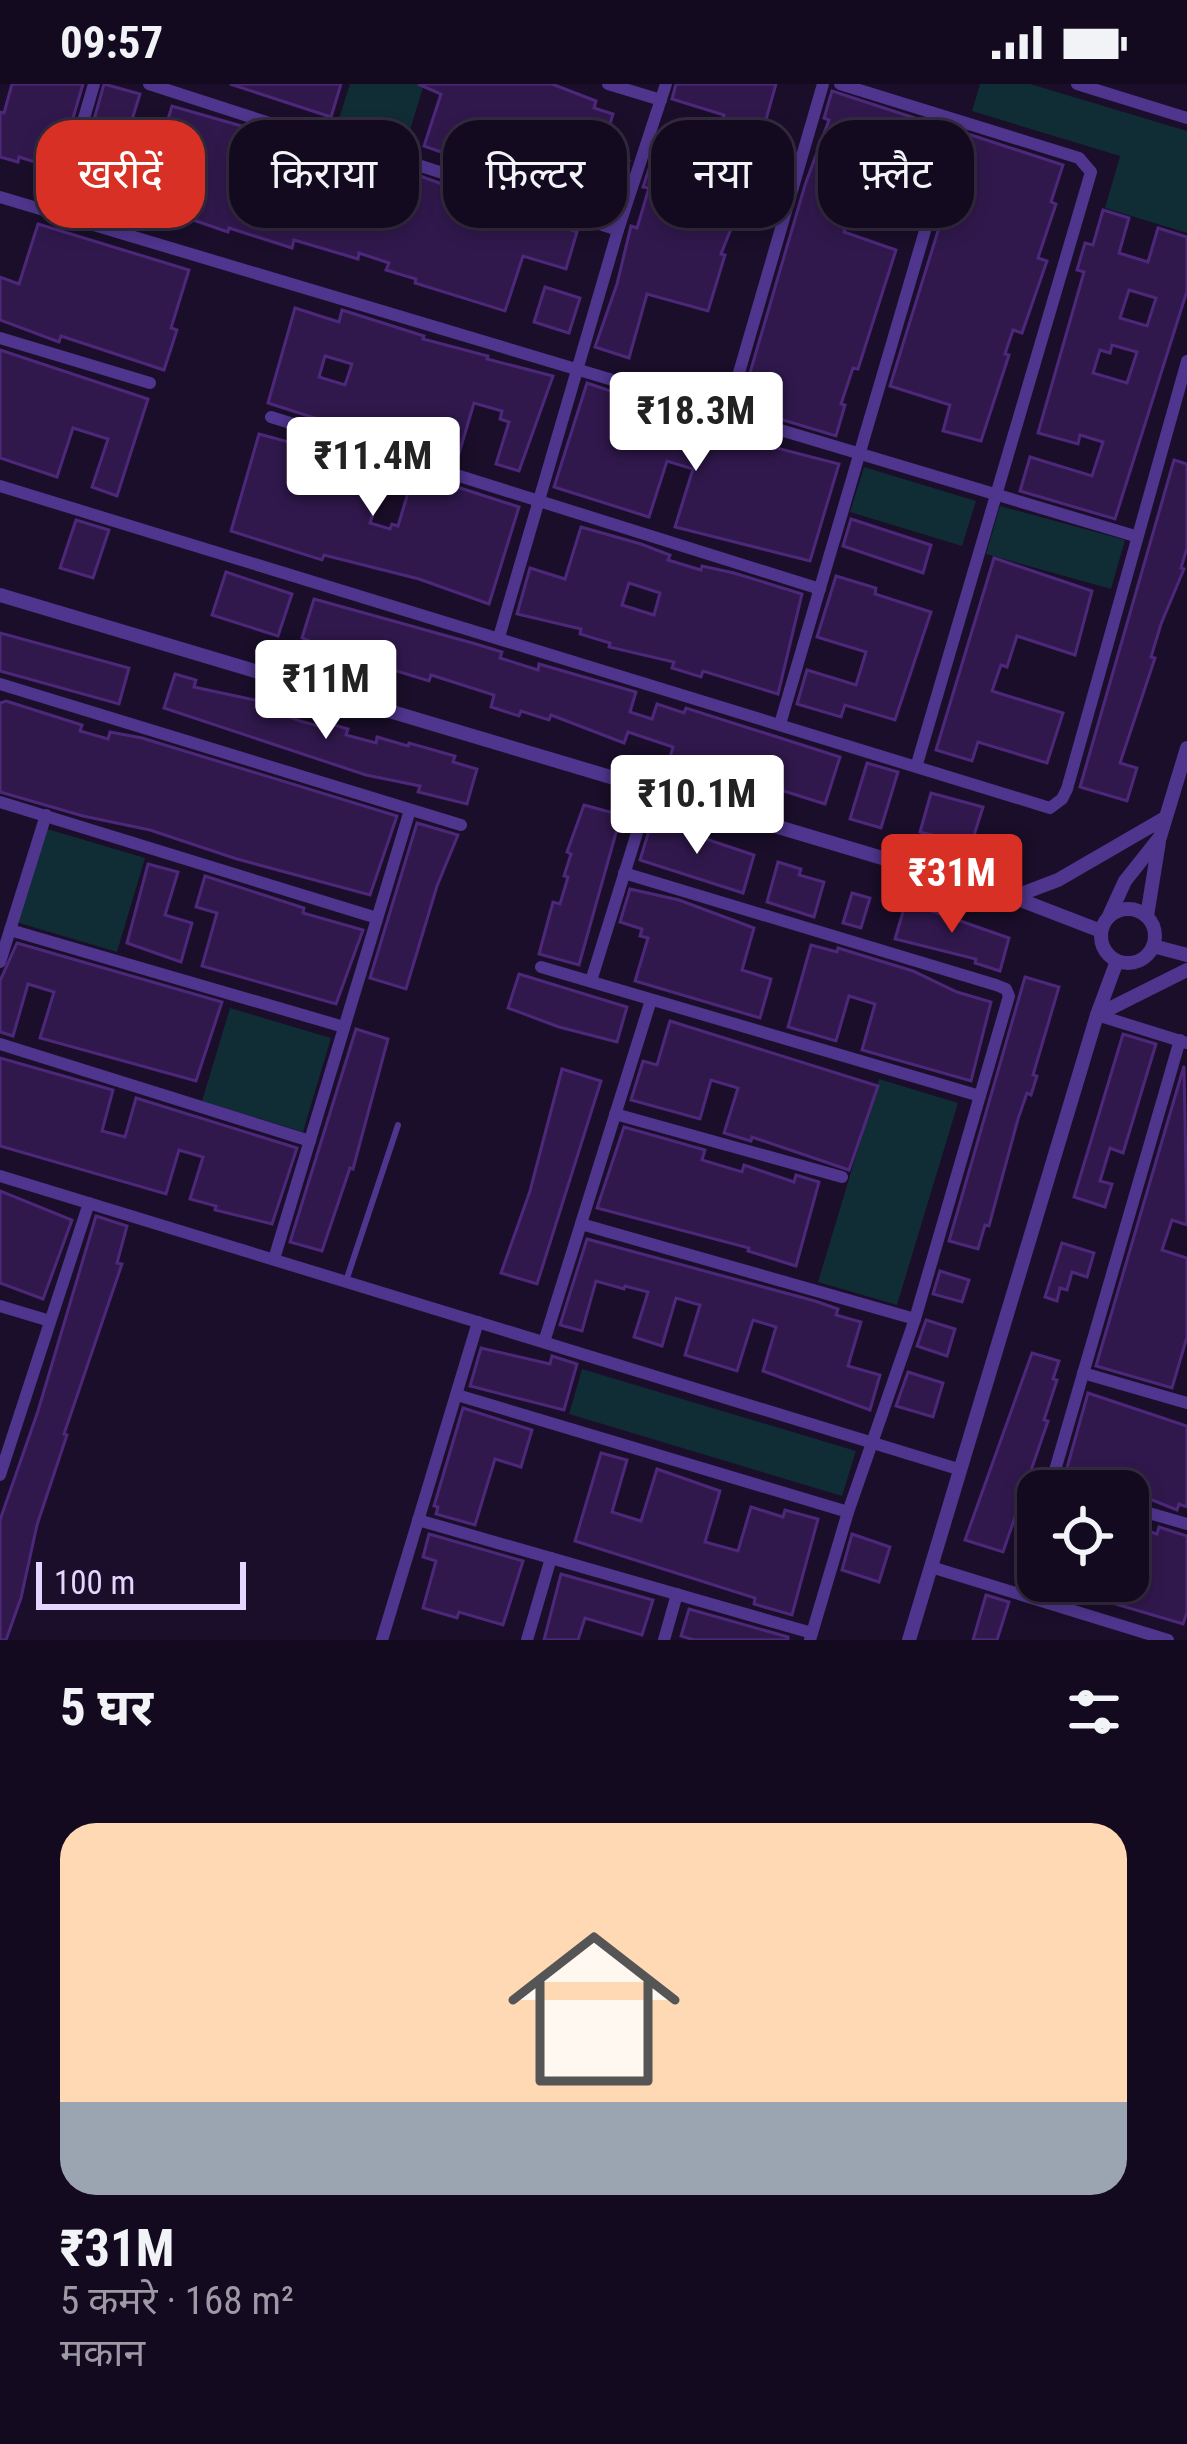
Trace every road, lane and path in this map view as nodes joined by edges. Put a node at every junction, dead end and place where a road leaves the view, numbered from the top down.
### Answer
1 (94, 84) edge
2 (149, 84) edge
3 (608, 84) edge
4 (666, 84) edge
5 (823, 84) edge
6 (840, 84) edge
7 (1077, 84) edge
8 (661, 100) junction
9 (1187, 118) edge
10 (83, 120) edge
11 (260, 120) edge
12 (951, 120) edge
13 (974, 127) edge
14 (421, 166) dead end
15 (0, 197) edge
16 (36, 208) edge
17 (103, 228) edge
18 (927, 228) edge
19 (618, 230) junction
20 (0, 338) edge
21 (1187, 362) edge
22 (579, 370) junction
23 (150, 383) dead end
24 (728, 414) junction
25 (271, 417) dead end
26 (862, 454) junction
27 (0, 486) edge
28 (998, 495) junction
29 (540, 499) junction
30 (1135, 536) junction
31 (820, 590) junction
32 (0, 595) edge
33 (499, 637) junction
34 (0, 684) edge
35 (781, 724) junction
36 (1187, 748) edge
37 (917, 764) junction
38 (650, 791) junction
39 (0, 802) edge
40 (410, 810) junction
41 (46, 815) junction
42 (1166, 818) junction
43 (461, 825) dead end
44 (1160, 837) junction
45 (624, 872) junction
46 (1013, 897) junction
47 (1109, 916) junction
48 (1147, 916) junction
49 (377, 918) junction
50 (10, 929) junction
51 (1101, 931) junction
52 (1153, 946) junction
53 (1187, 955) edge
54 (1118, 961) junction
55 (0, 962) edge
56 (542, 967) dead end
57 (1187, 970) edge
58 (591, 981) junction
59 (651, 1000) junction
60 (1096, 1015) junction
61 (344, 1027) junction
62 (1184, 1041) edge
63 (0, 1045) edge
64 (980, 1096) junction
65 (616, 1114) junction
66 (398, 1125) dead end
67 (310, 1142) junction
68 (0, 1175) edge
69 (842, 1177) dead end
70 (89, 1203) junction
71 (581, 1224) junction
72 (274, 1259) junction
73 (346, 1281) junction
74 (0, 1306) edge
75 (915, 1319) junction
76 (50, 1321) junction
77 (478, 1322) junction
78 (544, 1342) junction
79 (1083, 1373) junction
80 (458, 1395) junction
81 (1187, 1403) edge
82 (872, 1442) junction
83 (958, 1469) junction
84 (1055, 1470) edge
85 (0, 1475) edge
86 (848, 1512) junction
87 (1149, 1513) edge
88 (418, 1520) junction
89 (1187, 1524) edge
90 (551, 1558) junction
91 (931, 1567) junction
92 (1017, 1592) edge
93 (677, 1594) junction
94 (1048, 1602) edge
95 (811, 1636) edge
96 (382, 1640) edge
97 (526, 1640) edge
98 (664, 1640) edge
99 (910, 1640) edge
100 (1168, 1640) edge

1 - 10 street
2 - 11 street
3 - 8 street
4 - 8 street
5 - 24 street
6 - 12 street
7 - 9 street
8 - 19 street
13 - 28 street
14 - 19 street
15 - 16 street
17 - 22 street
18 - 26 street
19 - 22 street
20 - 23 street
21 - 30 street
22 - 24 street
22 - 29 street
24 - 26 street
25 - 29 street
26 - 28 street
26 - 31 street
27 - 33 street
28 - 30 street
28 - 37 street
29 - 31 street
29 - 33 street
30 - 37 street
31 - 35 street
32 - 38 street
33 - 35 street
34 - 40 street
35 - 37 street
36 - 42 street
38 - 45 street
38 - 46 street
39 - 41 street
40 - 43 street
40 - 49 street
41 - 49 street
41 - 50 street
42 - 44 street
42 - 46 street
44 - 47 street
44 - 48 street
45 - 58 street
45 - 64 street
46 - 51 street
47 - 48 street
47 - 51 street
48 - 52 street
49 - 61 street
50 - 55 street
50 - 61 street
51 - 54 street
52 - 53 street
52 - 54 street
54 - 60 street
56 - 58 street
57 - 60 street
58 - 59 street
59 - 64 street
59 - 65 street
60 - 62 street
60 - 83 street
61 - 67 street
62 - 79 street
63 - 67 street
64 - 75 street
65 - 69 street
65 - 71 street
66 - 73 lane
67 - 72 street
68 - 70 street
70 - 72 street
70 - 76 street
71 - 75 street
71 - 78 street
72 - 73 street
73 - 77 street
74 - 76 street
75 - 82 street
76 - 85 street
77 - 78 street
77 - 80 street
78 - 82 street
79 - 81 street
79 - 84 street
80 - 86 street
80 - 88 street
82 - 83 street
82 - 86 street
83 - 91 street
86 - 95 street
87 - 89 street
88 - 90 street
88 - 96 street
90 - 93 street
90 - 97 street
91 - 92 street
91 - 99 street
93 - 95 street
93 - 98 street
94 - 100 street

